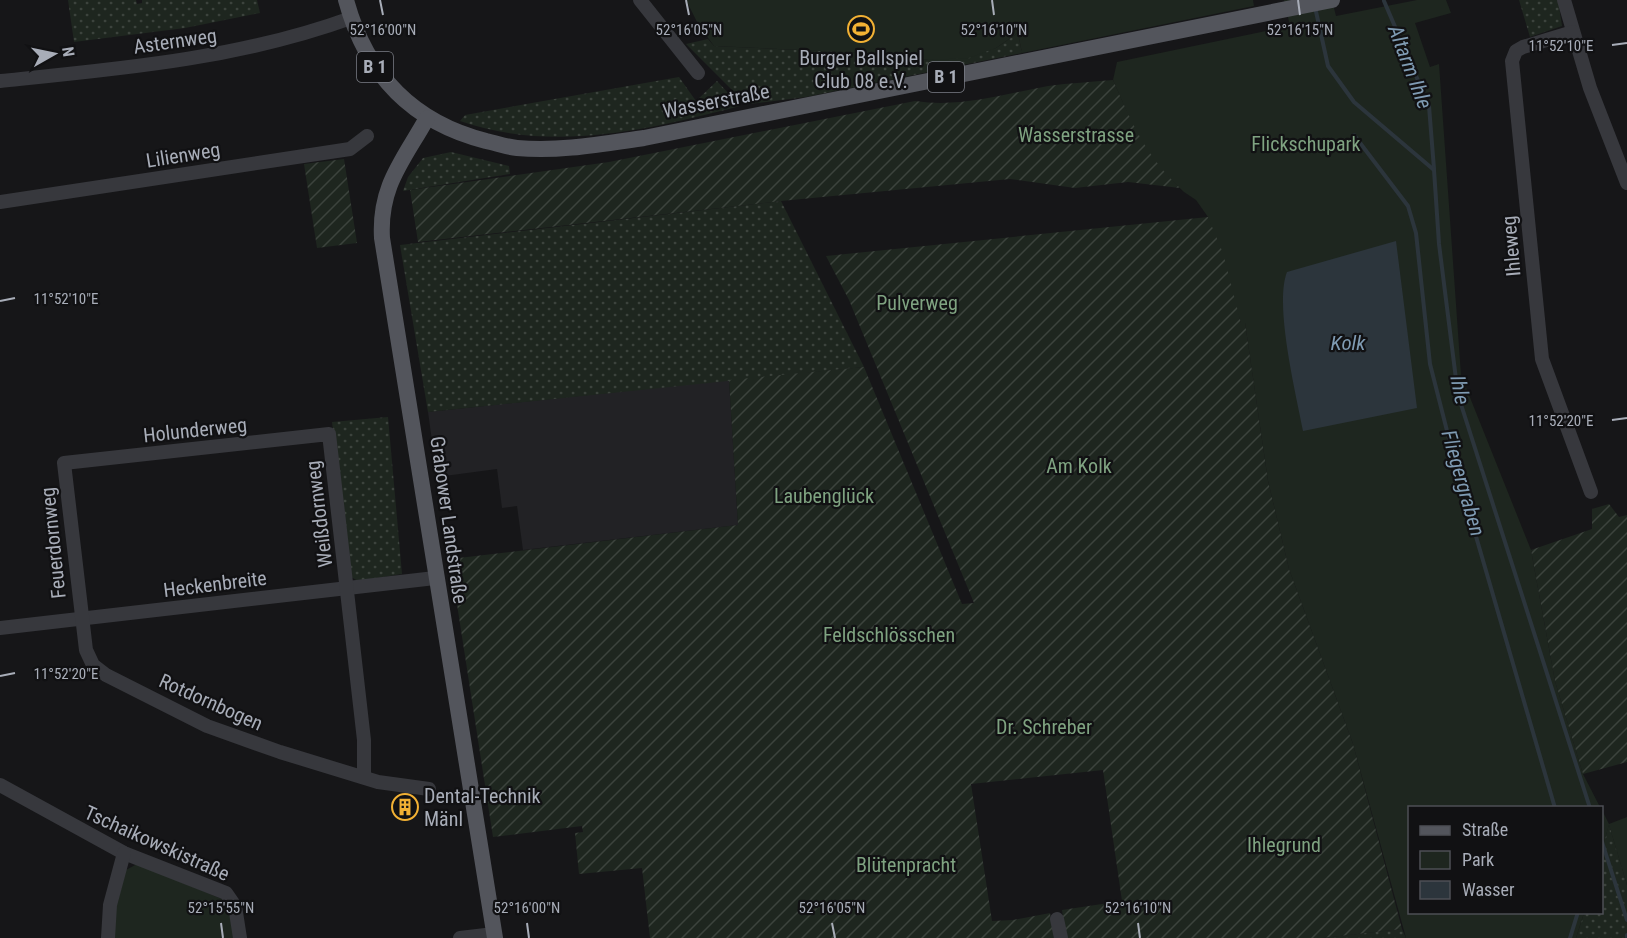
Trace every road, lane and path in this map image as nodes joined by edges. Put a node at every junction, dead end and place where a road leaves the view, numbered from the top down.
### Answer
1 (346, 0) edge
2 (640, 0) edge
3 (1332, 0) edge
4 (1564, 0) edge
5 (351, 18) junction
6 (1573, 32) junction
7 (698, 73) dead end
8 (0, 81) edge
9 (427, 118) junction
10 (367, 136) dead end
11 (1627, 183) edge
12 (0, 202) edge
13 (329, 434) joint
14 (64, 464) joint
15 (1591, 492) dead end
16 (435, 578) junction
17 (347, 589) junction
18 (81, 619) junction
19 (0, 628) edge
20 (364, 777) junction
21 (0, 785) edge
22 (429, 789) dead end
23 (124, 853) junction
24 (1057, 919) dead end
25 (495, 936) edge
26 (108, 938) edge
27 (240, 938) edge
28 (460, 938) edge
29 (1061, 938) edge

1 - 5 main road, B 1
2 - 7 street
3 - 9 main road, Wasserstraße / B 1
4 - 6 street
5 - 8 street, Asternweg
5 - 9 main road, B 1
6 - 11 street
6 - 15 street, Ihleweg
9 - 16 main road, Grabower Landstraße
10 - 12 street, Lilienweg
13 - 14 street, Holunderweg
13 - 17 street, Weißdornweg
14 - 18 street, Feuerdornweg
16 - 17 street, Heckenbreite
16 - 25 main road, Grabower Landstraße
17 - 18 street, Heckenbreite
17 - 20 street
18 - 19 street, Heckenbreite
18 - 20 street, Rotdornbogen
20 - 22 street, Rotdornbogen
21 - 23 street, Tschaikowskistraße
23 - 26 street
23 - 27 street, Tschaikowskistraße
24 - 29 street
25 - 28 street

